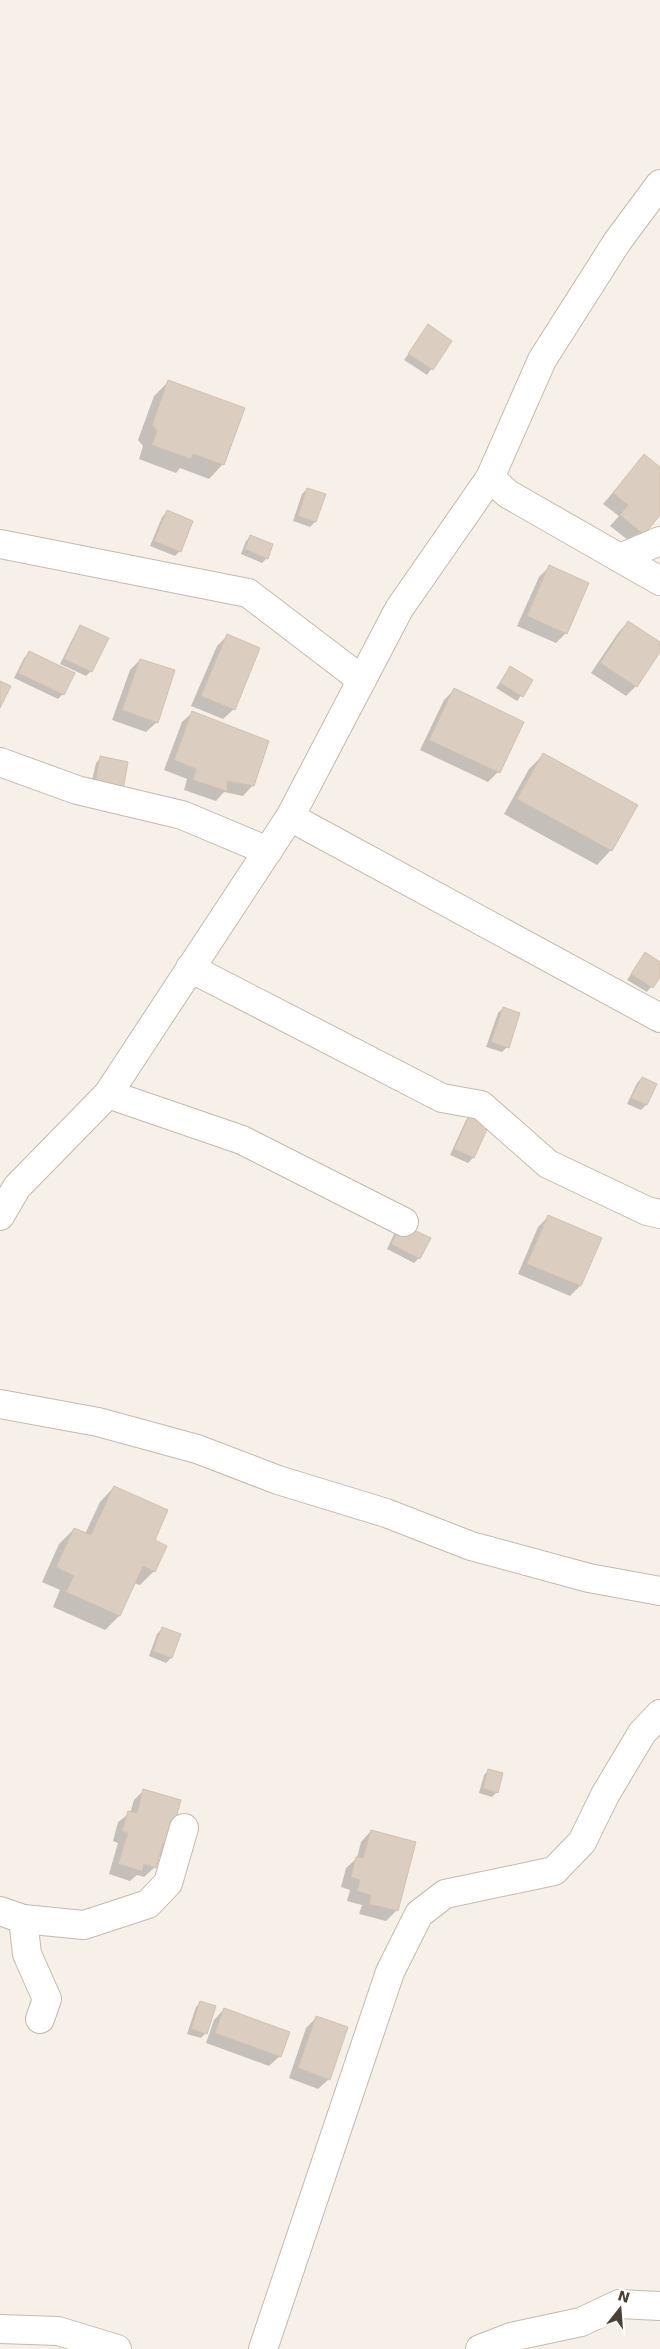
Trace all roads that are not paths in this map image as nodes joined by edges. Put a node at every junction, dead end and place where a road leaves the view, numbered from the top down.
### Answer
1 (660, 184) edge
2 (490, 478) junction
3 (660, 541) edge
4 (0, 544) edge
5 (620, 558) junction
6 (660, 581) edge
7 (362, 680) junction
8 (0, 762) edge
9 (290, 817) junction
10 (268, 851) junction
11 (190, 968) junction
12 (660, 1018) edge
13 (108, 1094) junction
14 (9, 1184) edge
15 (660, 1214) edge
16 (0, 1216) edge
17 (404, 1222) dead end
18 (0, 1404) edge
19 (660, 1591) edge
20 (660, 1714) edge
21 (184, 1828) dead end
22 (12, 1915) edge
23 (40, 2019) dead end
24 (619, 2304) junction
25 (660, 2306) edge
26 (660, 2322) edge
27 (0, 2330) edge
28 (117, 2349) edge
29 (263, 2349) edge
30 (480, 2349) edge

1 - 2 street
2 - 5 street
2 - 7 street
3 - 5 street
4 - 7 street
5 - 6 street
7 - 9 street
8 - 10 street
9 - 10 street
9 - 12 street
10 - 11 street
11 - 13 street
11 - 15 street
13 - 14 street
13 - 17 street
14 - 16 street
18 - 19 street
20 - 29 street
21 - 22 street
22 - 23 street
24 - 25 street
24 - 26 street
24 - 30 street
27 - 28 street

